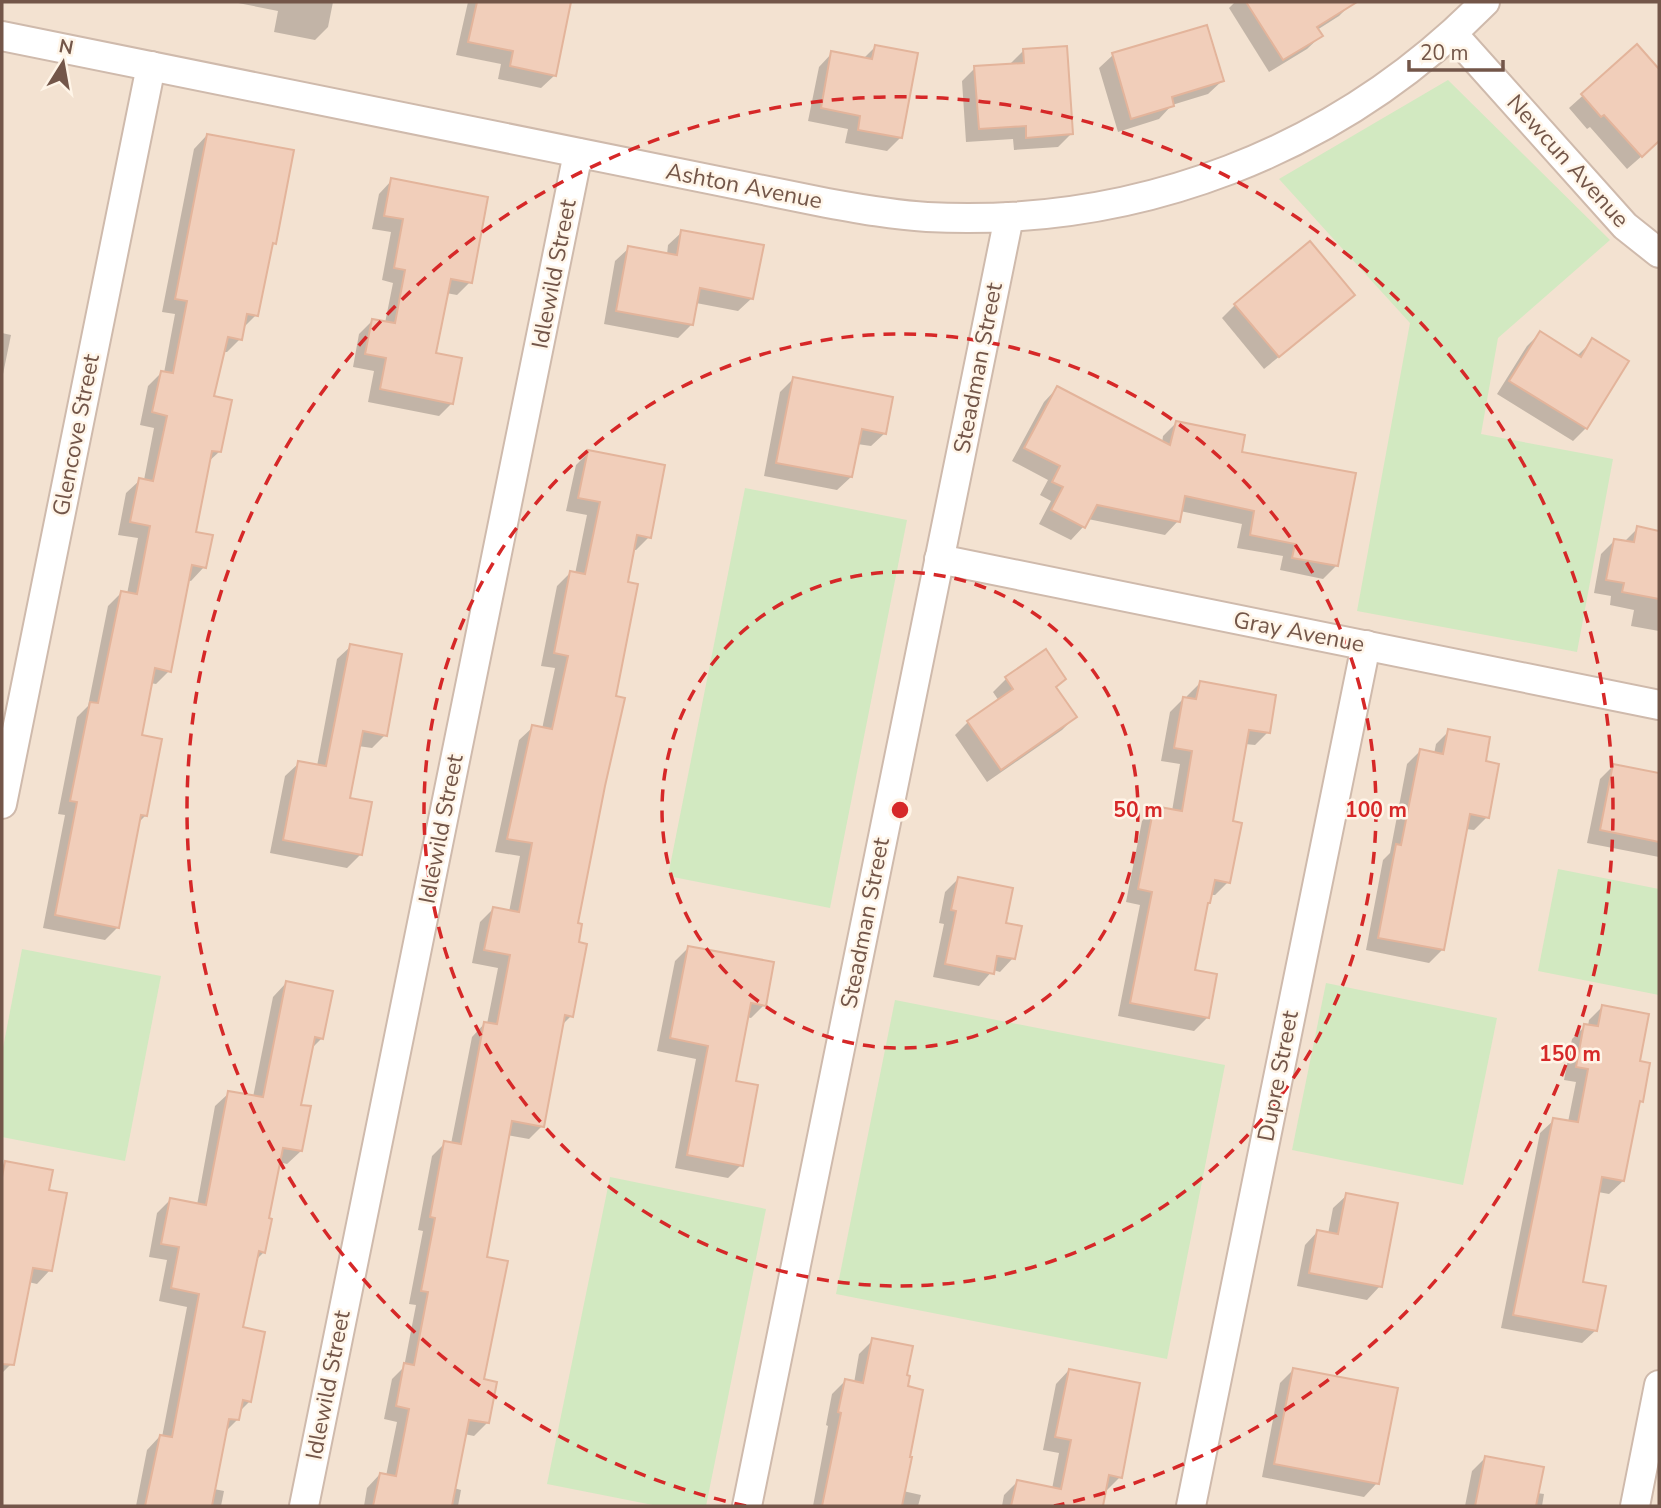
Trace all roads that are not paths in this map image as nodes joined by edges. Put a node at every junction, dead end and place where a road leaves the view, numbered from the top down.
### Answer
1 (1485, 2) edge
2 (1454, 34) junction
3 (2, 36) edge
4 (151, 66) junction
5 (578, 153) junction
6 (1009, 217) junction
7 (1659, 253) edge
8 (939, 559) junction
9 (1366, 645) junction
10 (1659, 705) edge
11 (2, 804) edge
12 (1659, 1385) edge
13 (304, 1506) edge
14 (747, 1506) edge
15 (1191, 1506) edge
16 (1635, 1506) edge

1 - 2 street, Ashton Avenue
2 - 6 street, Ashton Avenue
2 - 7 street, Newcun Avenue
3 - 4 street, Ashton Avenue
4 - 5 street, Ashton Avenue
4 - 11 street, Glencove Street
5 - 6 street, Ashton Avenue
5 - 13 street, Idlewild Street
6 - 8 street, Steadman Street
8 - 9 street, Gray Avenue
8 - 14 street, Steadman Street
9 - 10 street, Gray Avenue
9 - 15 street, Dupre Street
12 - 16 street

